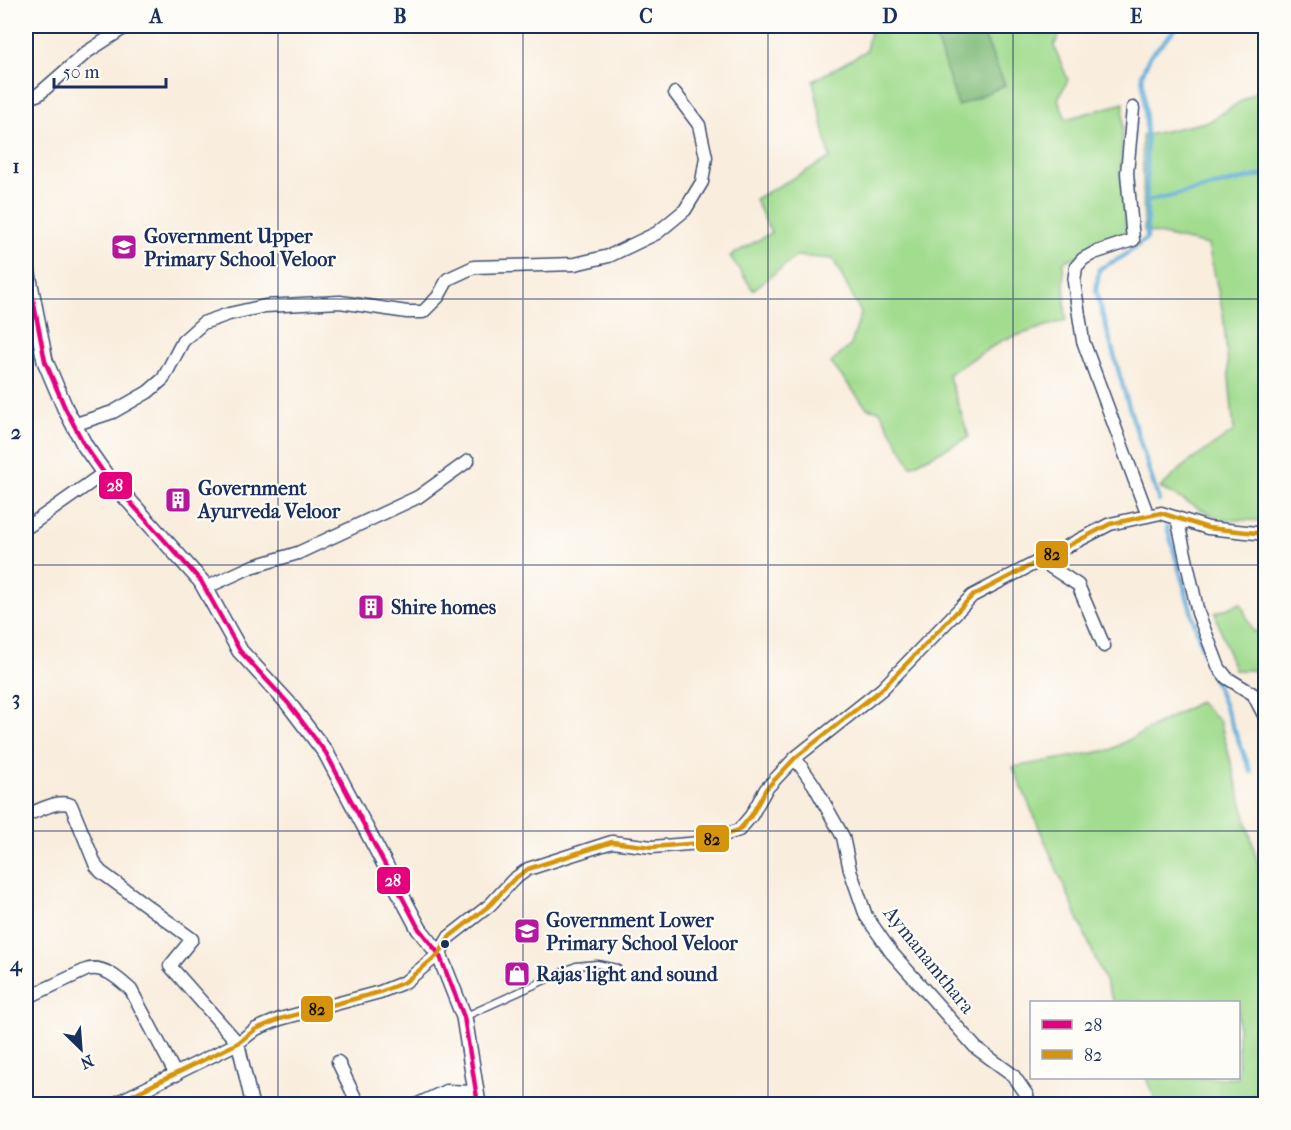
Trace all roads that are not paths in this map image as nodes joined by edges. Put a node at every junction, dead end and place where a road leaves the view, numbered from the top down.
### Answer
1 (127, 26) edge
2 (675, 93) dead end
3 (26, 99) edge
4 (1133, 108) dead end
5 (26, 264) edge
6 (74, 425) junction
7 (468, 461) dead end
8 (104, 473) junction
9 (1148, 516) junction
10 (1177, 518) junction
11 (26, 528) edge
12 (1266, 534) edge
13 (1040, 560) junction
14 (205, 588) junction
15 (1104, 646) dead end
16 (1266, 719) edge
17 (795, 758) junction
18 (26, 815) edge
19 (439, 954) junction
20 (617, 968) dead end
21 (26, 998) edge
22 (464, 1017) junction
23 (238, 1043) junction
24 (338, 1062) dead end
25 (176, 1075) junction
26 (476, 1098) edge
27 (114, 1104) edge
28 (252, 1104) edge
29 (358, 1104) edge
30 (418, 1104) edge
31 (1028, 1104) edge

1 - 3 street
2 - 6 street
4 - 9 street
5 - 6 street
6 - 8 street
7 - 14 street
8 - 11 street
8 - 14 street
9 - 10 street
9 - 13 street
10 - 12 street
10 - 16 street
13 - 15 street
13 - 17 street
14 - 19 street
17 - 19 street
17 - 31 street, Aymanamthara
18 - 23 street
19 - 22 street
19 - 23 street
20 - 22 lane
21 - 25 street
22 - 26 street
23 - 25 street
23 - 28 street
24 - 29 street
25 - 27 street
26 - 30 street

